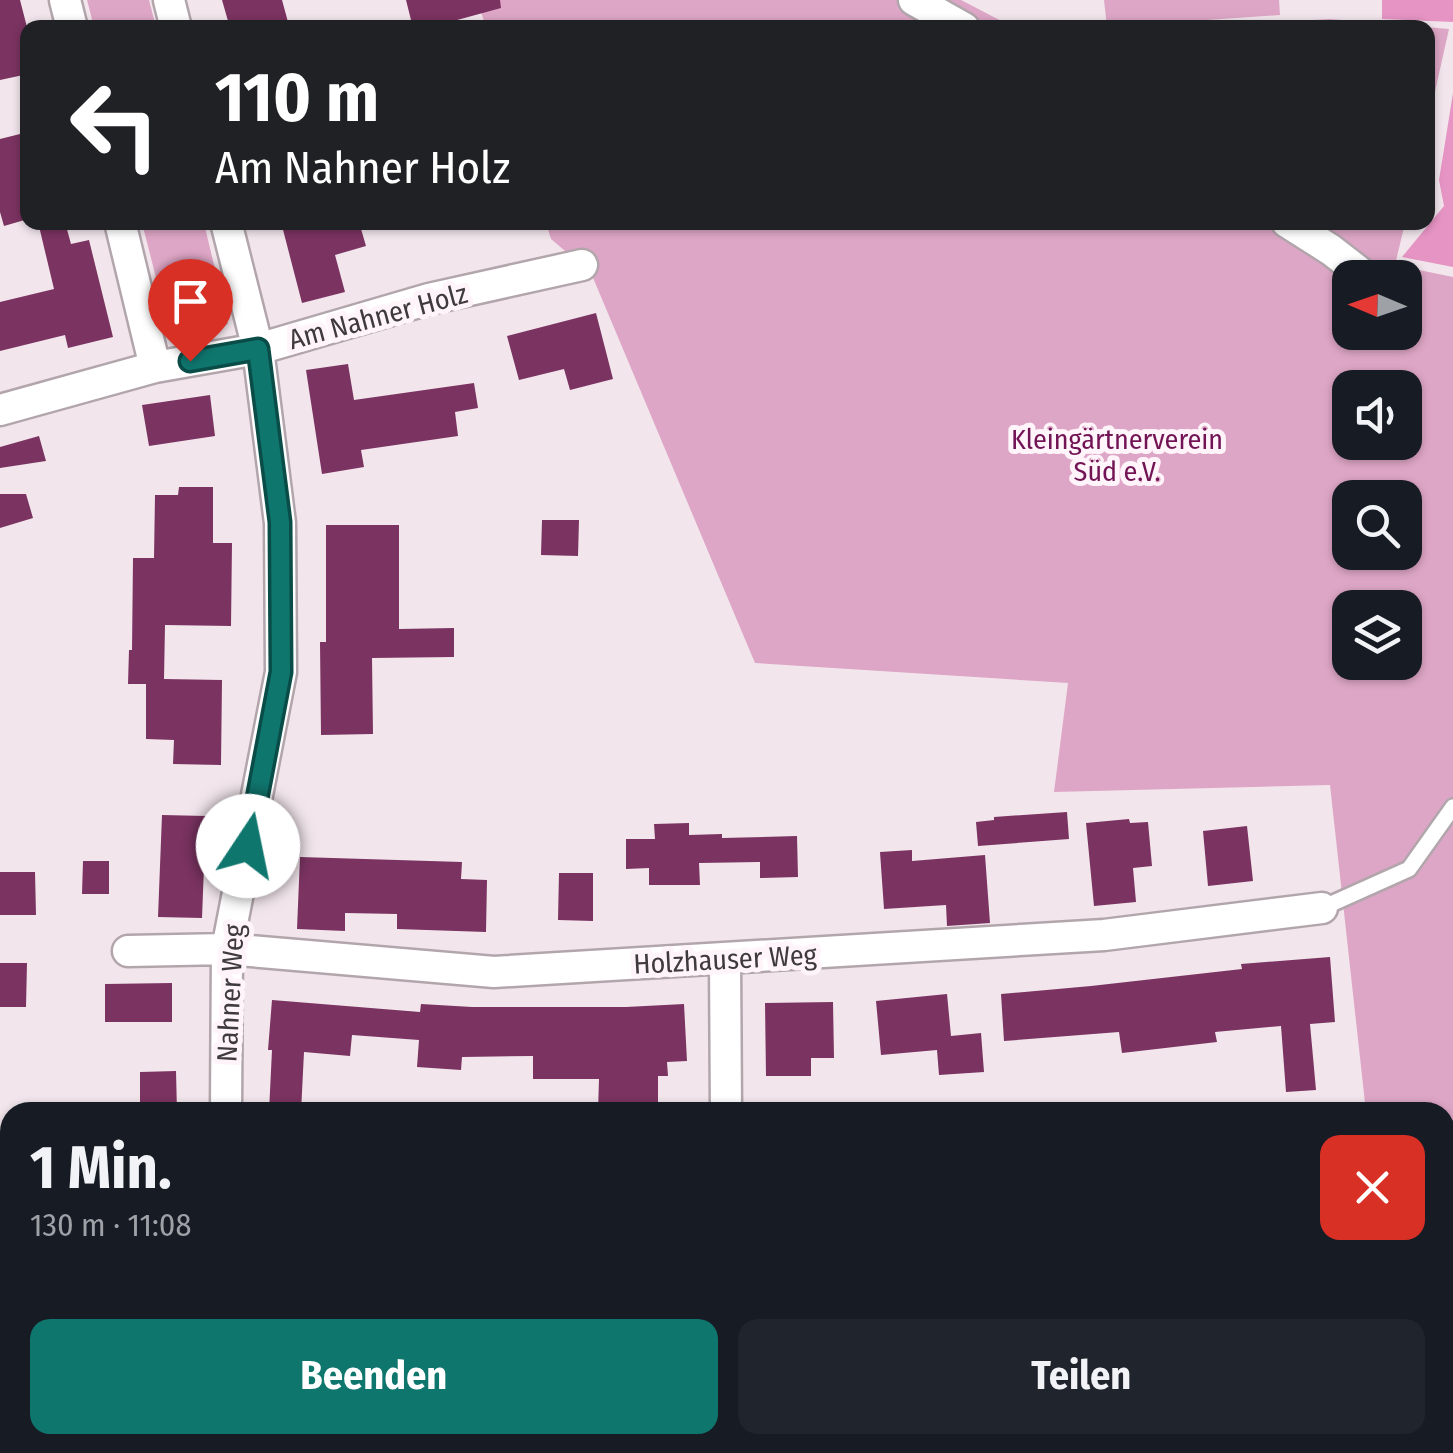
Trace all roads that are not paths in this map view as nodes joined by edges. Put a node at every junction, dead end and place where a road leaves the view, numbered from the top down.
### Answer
1 (914, 0) edge
2 (950, 20) edge
3 (122, 230) edge
4 (228, 230) edge
5 (1299, 230) edge
6 (1344, 260) edge
7 (582, 265) dead end
8 (258, 349) junction
9 (156, 367) junction
10 (0, 410) edge
11 (1453, 806) edge
12 (1322, 908) joint
13 (227, 950) junction
14 (128, 951) dead end
15 (725, 960) junction
16 (226, 1102) edge
17 (726, 1102) edge

1 - 2 street
3 - 9 street
4 - 8 street, Nahner Weg
5 - 6 street
7 - 8 street, Am Nahner Holz
8 - 9 street, Am Nahner Holz
8 - 13 street, Nahner Weg
9 - 10 street, Am Nahner Holz
11 - 12 lane
12 - 15 street, Holzhauser Weg
13 - 14 street, Holzhauser Weg
13 - 15 street, Holzhauser Weg
13 - 16 street, Nahner Weg
15 - 17 street

